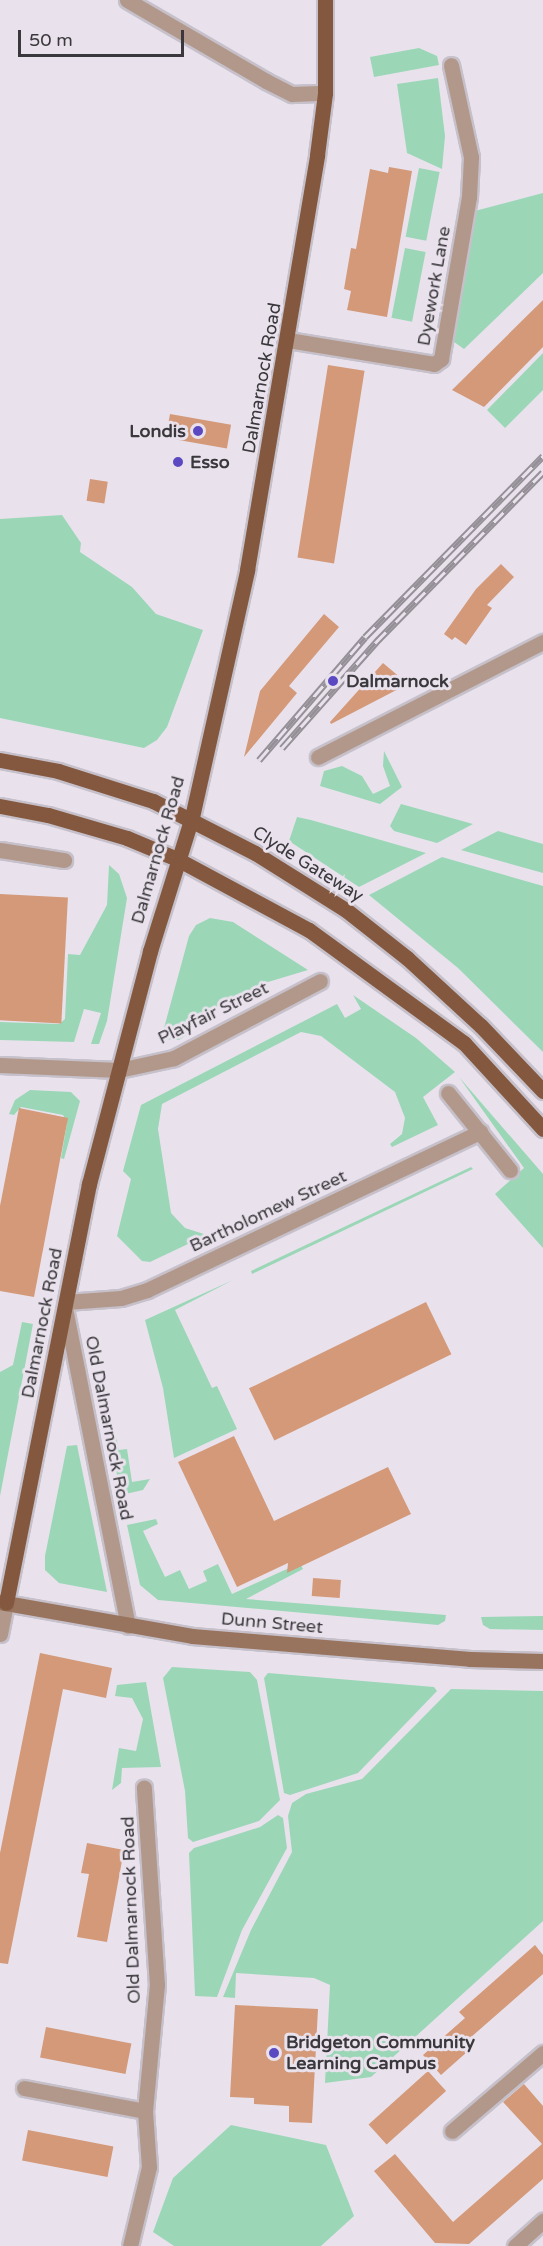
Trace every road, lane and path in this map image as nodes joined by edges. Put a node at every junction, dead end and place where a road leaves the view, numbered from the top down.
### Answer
1 (127, 0) edge
2 (325, 0) edge
3 (451, 65) dead end
4 (325, 93) junction
5 (288, 340) junction
6 (543, 642) edge
7 (318, 757) dead end
8 (0, 760) edge
9 (0, 806) edge
10 (192, 817) junction
11 (0, 850) edge
12 (177, 859) junction
13 (64, 860) dead end
14 (320, 981) dead end
15 (0, 1065) edge
16 (119, 1070) junction
17 (543, 1091) edge
18 (448, 1093) dead end
19 (543, 1129) edge
20 (480, 1132) junction
21 (510, 1170) dead end
22 (65, 1305) junction
23 (3, 1602) edge
24 (128, 1626) junction
25 (0, 1634) edge
26 (543, 1661) edge
27 (144, 1787) dead end
28 (543, 2053) edge
29 (24, 2088) dead end
30 (145, 2112) junction
31 (452, 2132) dead end
32 (543, 2221) edge
33 (130, 2246) edge
34 (515, 2246) edge

1 - 4 street
2 - 4 main road, Dalmarnock Road
3 - 5 street, Dyework Lane
4 - 5 main road, Dalmarnock Road
5 - 10 main road, Dalmarnock Road
6 - 7 street
8 - 10 main road, Clyde Gateway
9 - 12 main road
10 - 12 main road, Dalmarnock Road
10 - 17 main road, Clyde Gateway
11 - 13 street
12 - 16 main road, Dalmarnock Road
12 - 19 main road
14 - 16 street, Playfair Street
15 - 16 street, Playfair Street
16 - 22 main road, Dalmarnock Road
18 - 20 street
20 - 21 street
20 - 22 street, Bartholomew Street
22 - 23 main road, Dalmarnock Road
22 - 24 street, Old Dalmarnock Road
23 - 24 main road, Dunn Street
23 - 25 street, Dalmarnock Road
24 - 26 main road, Dunn Street
27 - 30 street, Old Dalmarnock Road
28 - 31 street
29 - 30 street
30 - 33 street, Old Dalmarnock Road
32 - 34 street

